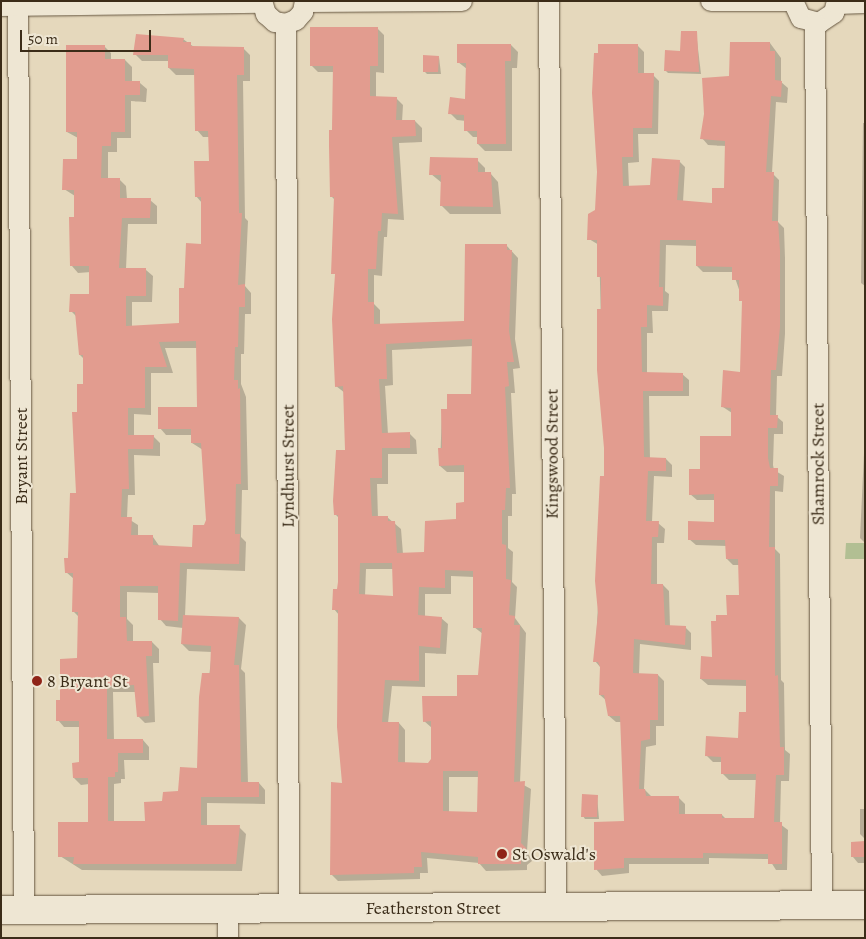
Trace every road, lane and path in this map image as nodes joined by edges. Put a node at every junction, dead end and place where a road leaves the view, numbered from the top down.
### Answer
1 (462, 1) edge
2 (549, 1) edge
3 (711, 1) edge
4 (794, 1) edge
5 (262, 2) edge
6 (305, 2) edge
7 (865, 2) edge
8 (837, 3) edge
9 (12, 4) edge
10 (815, 22) junction
11 (286, 24) junction
12 (822, 905) junction
13 (859, 905) edge
14 (556, 907) junction
15 (228, 909) junction
16 (289, 909) junction
17 (13, 910) edge
18 (228, 938) edge

1 - 6 street
2 - 14 street, Kingswood Street
3 - 4 street
4 - 10 street
5 - 9 street
5 - 11 street
6 - 11 street
7 - 8 street
8 - 10 street
9 - 17 street, Bryant Street
10 - 12 street, Shamrock Street
11 - 16 street, Lyndhurst Street
12 - 13 main road, Featherston Street
12 - 14 main road, Featherston Street
14 - 16 main road, Featherston Street
15 - 16 main road, Featherston Street
15 - 17 main road, Featherston Street
15 - 18 street

